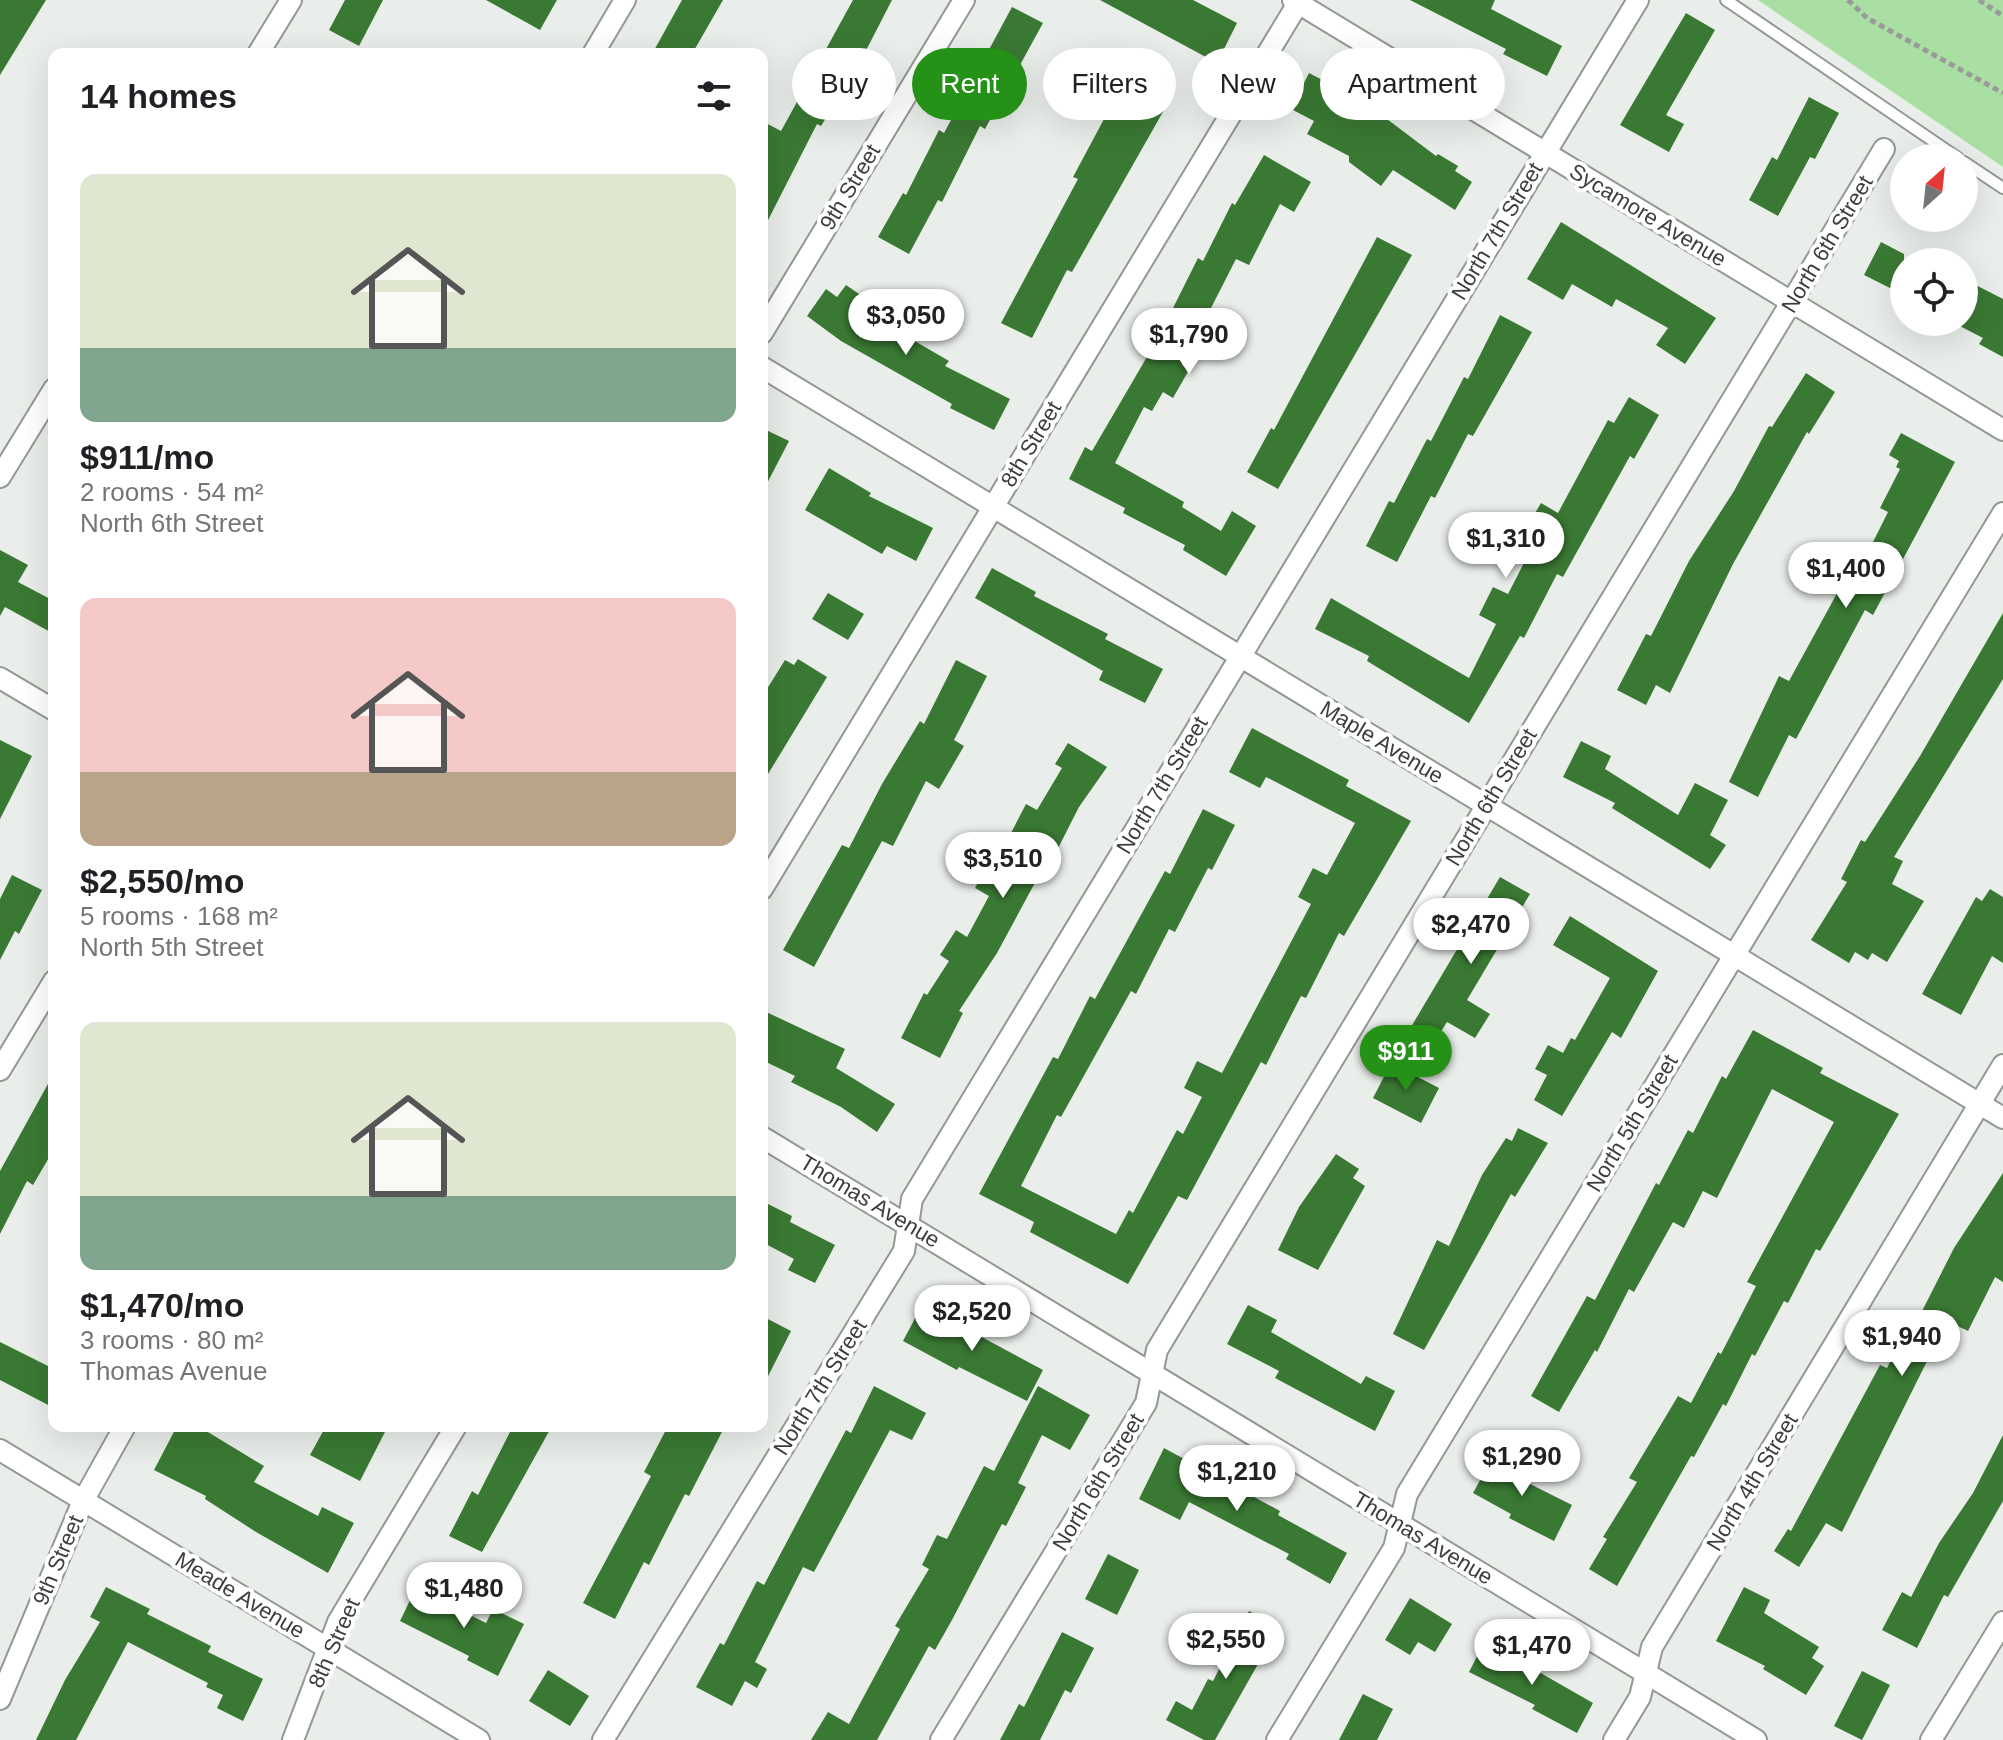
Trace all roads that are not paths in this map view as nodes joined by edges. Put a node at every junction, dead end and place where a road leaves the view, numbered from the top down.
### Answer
1 (291, 0) edge
2 (625, 0) edge
3 (964, 0) edge
4 (1638, 0) edge
5 (1726, 0) edge
6 (1297, 1) edge
7 (262, 48) edge
8 (597, 48) edge
9 (1937, 144) edge
10 (1884, 149) dead end
11 (1545, 153) junction
12 (1978, 171) edge
13 (2003, 188) edge
14 (1791, 302) junction
15 (768, 323) edge
16 (768, 371) edge
17 (48, 399) edge
18 (2003, 430) edge
19 (0, 477) edge
20 (993, 506) junction
21 (2003, 513) edge
22 (1240, 656) junction
23 (0, 678) edge
24 (48, 706) edge
25 (1486, 805) junction
26 (768, 879) edge
27 (1733, 955) junction
28 (48, 991) edge
29 (2003, 1065) edge
30 (0, 1070) edge
31 (1980, 1104) junction
32 (2003, 1118) edge
33 (768, 1141) edge
34 (908, 1223) junction
35 (1152, 1374) junction
36 (122, 1432) edge
37 (452, 1432) edge
38 (0, 1450) edge
39 (83, 1501) junction
40 (1400, 1525) junction
41 (2003, 1622) edge
42 (330, 1650) junction
43 (1646, 1673) junction
44 (0, 1699) edge
45 (293, 1740) edge
46 (479, 1740) edge
47 (603, 1740) edge
48 (941, 1740) edge
49 (1277, 1740) edge
50 (1614, 1740) edge
51 (1756, 1740) edge
52 (1931, 1740) edge

1 - 7 street
2 - 8 street
3 - 15 street, 9th Street
4 - 11 street, North 7th Street
5 - 9 lane
6 - 11 street, Sycamore Avenue
6 - 20 street, 8th Street
10 - 14 street, North 6th Street
11 - 14 street, Sycamore Avenue
11 - 22 street, North 7th Street
12 - 13 lane
14 - 18 street, Sycamore Avenue
14 - 25 street, North 6th Street
16 - 20 street, Maple Avenue
17 - 19 street
20 - 22 street, Maple Avenue
20 - 26 street, 8th Street
21 - 27 street, North 5th Street
22 - 25 street, Maple Avenue
22 - 34 street, North 7th Street
23 - 24 street
25 - 27 street, Maple Avenue
25 - 35 street, North 6th Street
27 - 31 street, Maple Avenue
27 - 40 street, North 5th Street
28 - 30 street
29 - 31 street, North 4th Street
31 - 32 street, Maple Avenue
31 - 43 street, North 4th Street
33 - 34 street, Thomas Avenue
34 - 35 street, Thomas Avenue
34 - 47 street, North 7th Street
35 - 40 street, Thomas Avenue
35 - 48 street, North 6th Street
36 - 39 street, 9th Street
37 - 42 street, 8th Street
38 - 39 street, Meade Avenue
39 - 42 street, Meade Avenue
39 - 44 street, 9th Street
40 - 43 street, Thomas Avenue
40 - 49 street, North 5th Street
41 - 52 street
42 - 45 street, 8th Street
42 - 46 street, Meade Avenue
43 - 50 street, North 4th Street
43 - 51 street, Thomas Avenue

